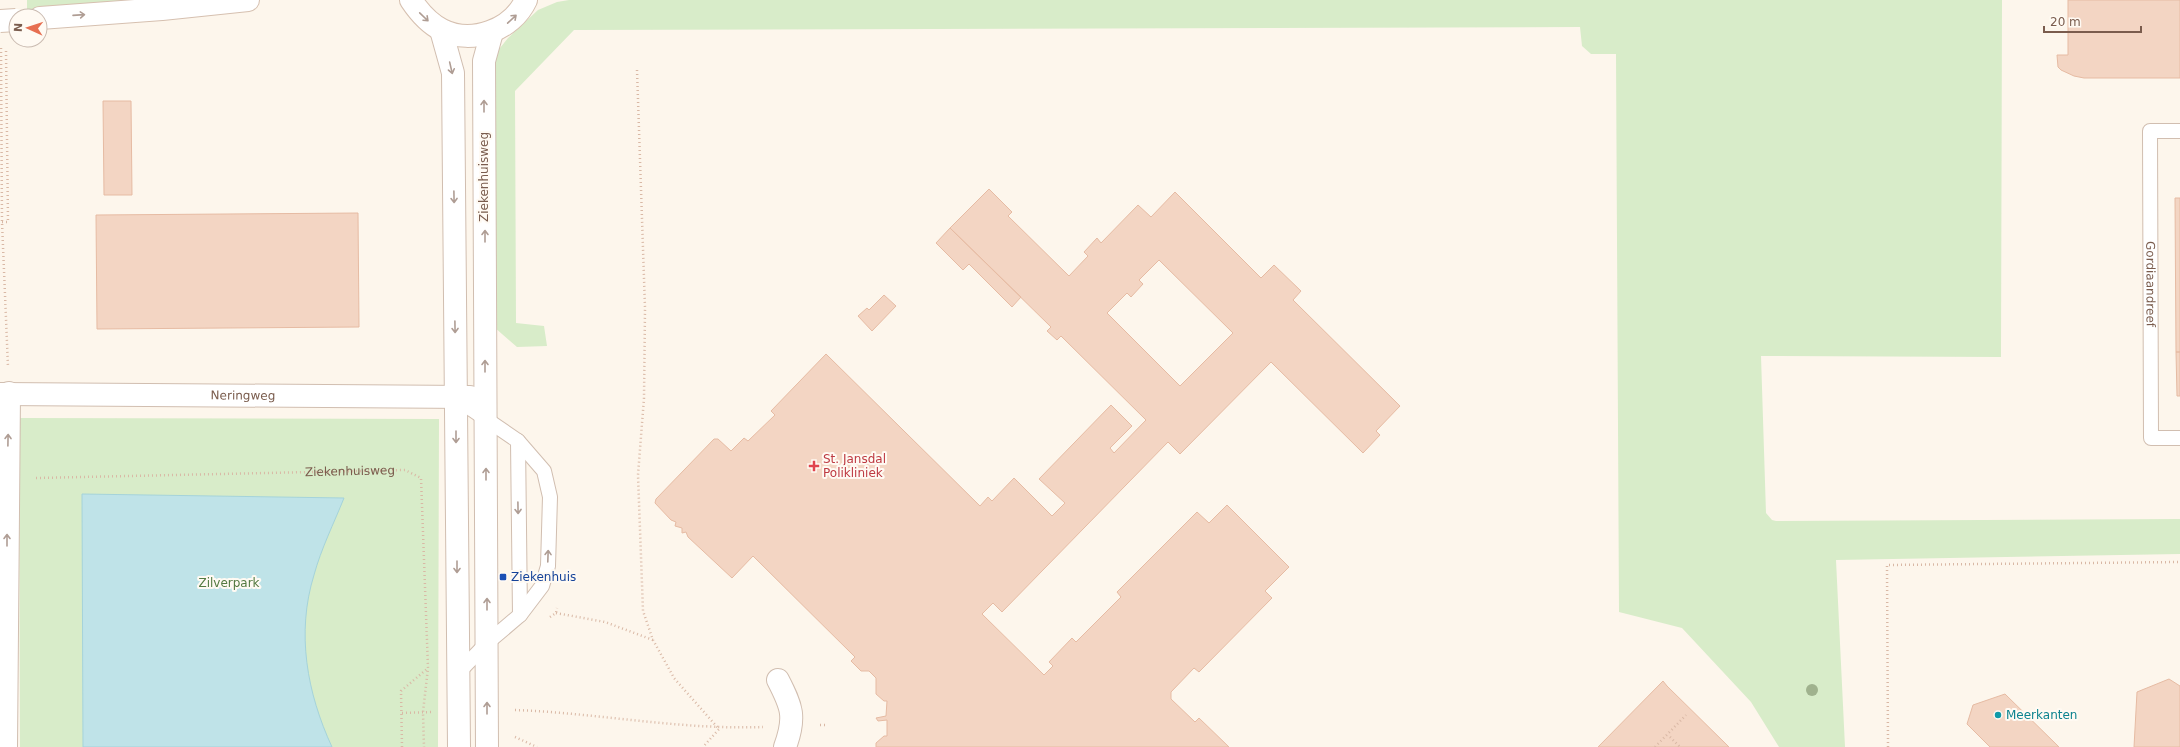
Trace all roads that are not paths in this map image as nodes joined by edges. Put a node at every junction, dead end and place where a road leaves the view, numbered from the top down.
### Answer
1 (248, 0) edge
2 (411, 0) edge
3 (526, 0) edge
4 (48, 17) edge
5 (441, 30) junction
6 (492, 32) junction
7 (2180, 131) edge
8 (5, 393) edge
9 (485, 396) junction
10 (456, 398) junction
11 (485, 420) junction
12 (2180, 438) edge
13 (518, 441) junction
14 (520, 615) junction
15 (487, 643) junction
16 (458, 673) junction
17 (778, 680) dead end
18 (6, 747) edge
19 (459, 747) edge
20 (487, 747) edge
21 (785, 747) edge

4 -> 1 street
2 -> 5 street
6 -> 3 street
5 - 6 street
5 -> 10 street
9 -> 6 street, Ziekenhuisweg
7 - 12 lane, Gordiaandreef
8 - 10 street, Neringweg
18 -> 8 street
9 - 10 street, Neringweg
9 - 11 street, Ziekenhuisweg
10 - 11 lane
10 -> 16 street
11 - 13 lane
15 -> 11 street, Ziekenhuisweg
13 -> 14 lane
14 -> 13 lane
14 - 15 lane
15 - 16 lane
20 -> 15 street, Ziekenhuisweg
16 - 19 street
17 - 21 street

